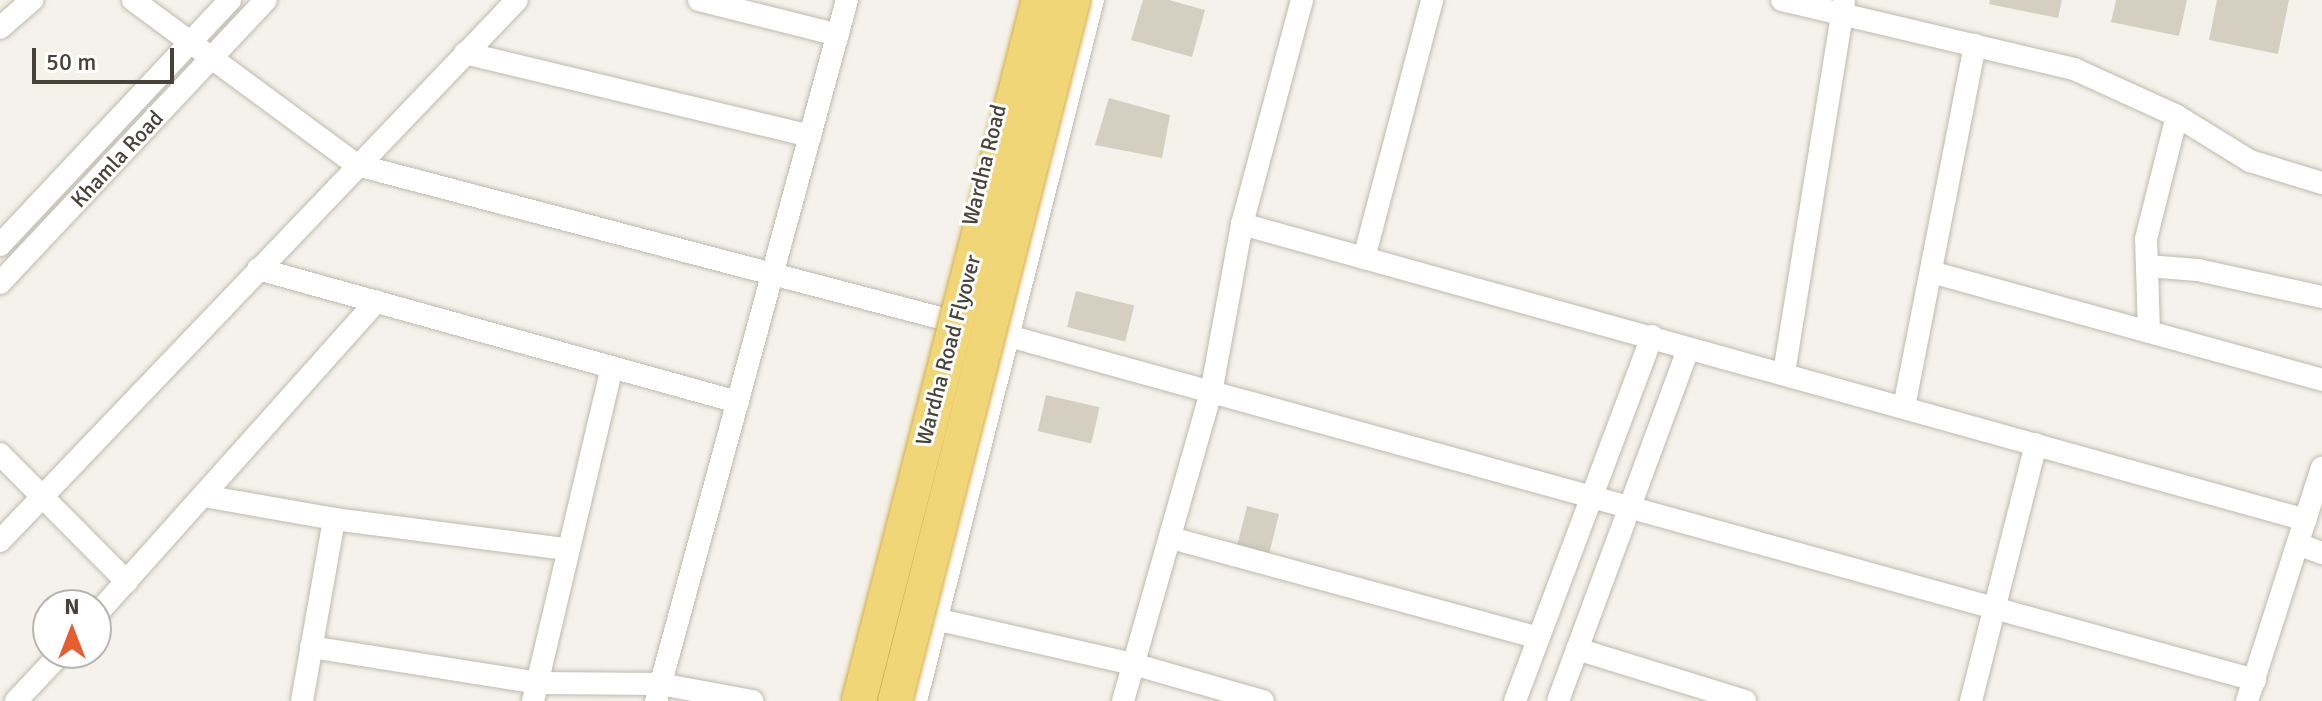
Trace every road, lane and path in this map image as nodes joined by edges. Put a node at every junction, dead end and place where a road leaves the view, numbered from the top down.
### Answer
1 (32, 0) edge
2 (133, 0) edge
3 (230, 0) edge
4 (266, 0) edge
5 (517, 0) edge
6 (699, 0) edge
7 (847, 0) edge
8 (1025, 0) edge
9 (1039, 0) edge
10 (1073, 0) edge
11 (1093, 0) edge
12 (1302, 0) edge
13 (1432, 0) edge
14 (1782, 0) edge
15 (1843, 8) edge
16 (0, 28) edge
17 (838, 35) junction
18 (190, 42) junction
19 (1975, 45) junction
20 (465, 53) junction
21 (213, 58) junction
22 (2177, 116) junction
23 (810, 136) junction
24 (357, 165) junction
25 (2322, 183) edge
26 (1242, 224) junction
27 (0, 245) edge
28 (1364, 258) junction
29 (2147, 266) junction
30 (258, 269) junction
31 (1931, 272) junction
32 (773, 275) junction
33 (0, 283) edge
34 (2322, 297) edge
35 (377, 301) junction
36 (944, 321) junction
37 (2149, 332) junction
38 (1005, 335) junction
39 (1652, 336) junction
40 (1688, 350) junction
41 (612, 367) junction
42 (1784, 373) junction
43 (2322, 380) edge
44 (1211, 393) junction
45 (738, 402) junction
46 (1904, 407) junction
47 (2036, 444) junction
48 (0, 454) edge
49 (2322, 468) edge
50 (44, 495) junction
51 (204, 496) junction
52 (1597, 499) junction
53 (1626, 507) junction
54 (334, 519) junction
55 (2306, 520) junction
56 (1171, 538) junction
57 (0, 541) edge
58 (2298, 544) junction
59 (566, 549) junction
60 (2322, 553) edge
61 (127, 582) junction
62 (112, 598) edge
63 (1995, 608) junction
64 (935, 619) junction
65 (1539, 638) junction
66 (311, 647) junction
67 (1577, 649) junction
68 (1133, 664) junction
69 (46, 669) edge
70 (2251, 690) edge
71 (535, 692) edge
72 (658, 692) edge
73 (16, 701) edge
74 (302, 701) edge
75 (752, 701) edge
76 (845, 701) edge
77 (859, 701) edge
78 (895, 701) edge
79 (916, 701) edge
80 (1123, 701) edge
81 (1263, 701) edge
82 (1515, 701) edge
83 (1558, 701) edge
84 (1745, 701) edge
85 (1971, 701) edge

1 - 16 street
2 - 18 street
3 - 18 street, Khamla Road
4 - 21 street, Khamla Road
5 - 20 street
6 - 17 street
7 - 17 street
8 - 36 street, Wardha Road
9 - 77 highway, Wardha Road Flyover, bridge
10 - 78 highway, Wardha Road Flyover, bridge
11 - 38 street
12 - 26 street
13 - 28 street
14 - 15 street
15 - 19 street
15 - 42 street
17 - 23 street
18 - 21 street
18 - 27 street, Khamla Road
19 - 22 street
19 - 31 street
20 - 23 street
20 - 24 street
21 - 24 street
21 - 33 street, Khamla Road
22 - 25 street
22 - 29 street
23 - 32 street
24 - 30 street
24 - 32 street
26 - 28 street
26 - 44 street
28 - 39 street
29 - 34 street
29 - 37 street
30 - 35 street
30 - 50 street
31 - 37 street
31 - 46 street
32 - 36 street
32 - 45 street
35 - 41 street
35 - 51 street
36 - 38 street
36 - 76 street, Wardha Road
37 - 43 street
38 - 44 street
38 - 64 street
39 - 40 street
39 - 52 street
40 - 42 street
40 - 53 street
41 - 45 street
41 - 59 street
42 - 46 street
44 - 52 street
44 - 56 street
45 - 72 street
46 - 47 street
47 - 55 street
47 - 63 street
48 - 50 street
49 - 55 street
50 - 57 street
50 - 61 street
51 - 54 street
51 - 61 street
52 - 53 street
52 - 65 street
53 - 63 street
53 - 67 street
54 - 59 street
54 - 66 street
55 - 58 street
56 - 65 street
56 - 68 street
58 - 60 street
58 - 70 street
59 - 71 street
61 - 62 street
63 - 70 street
63 - 85 street
64 - 68 street
64 - 79 street
65 - 82 street
66 - 71 street
66 - 74 street
67 - 83 street
67 - 84 street
68 - 80 street
68 - 81 street
69 - 73 street
71 - 72 street
72 - 75 street

